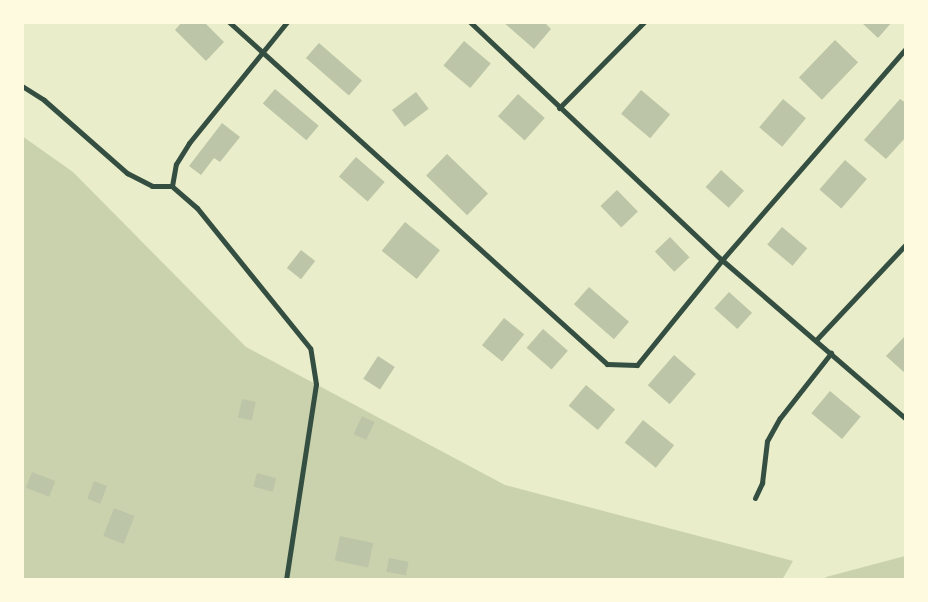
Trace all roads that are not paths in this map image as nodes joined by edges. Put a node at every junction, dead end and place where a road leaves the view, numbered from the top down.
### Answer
1 (229, 22) edge
2 (287, 22) edge
3 (470, 22) edge
4 (644, 22) edge
5 (906, 48) edge
6 (263, 52) junction
7 (22, 86) edge
8 (559, 108) junction
9 (172, 186) junction
10 (906, 244) edge
11 (722, 260) junction
12 (816, 340) junction
13 (831, 353) junction
14 (906, 418) edge
15 (755, 498) dead end
16 (286, 580) edge

1 - 6 street
2 - 6 street
3 - 8 street
4 - 8 street
5 - 11 street
6 - 9 street
6 - 11 street
7 - 9 street
8 - 11 street
9 - 16 street
10 - 12 street
11 - 12 street
12 - 13 street
13 - 14 street
13 - 15 street

